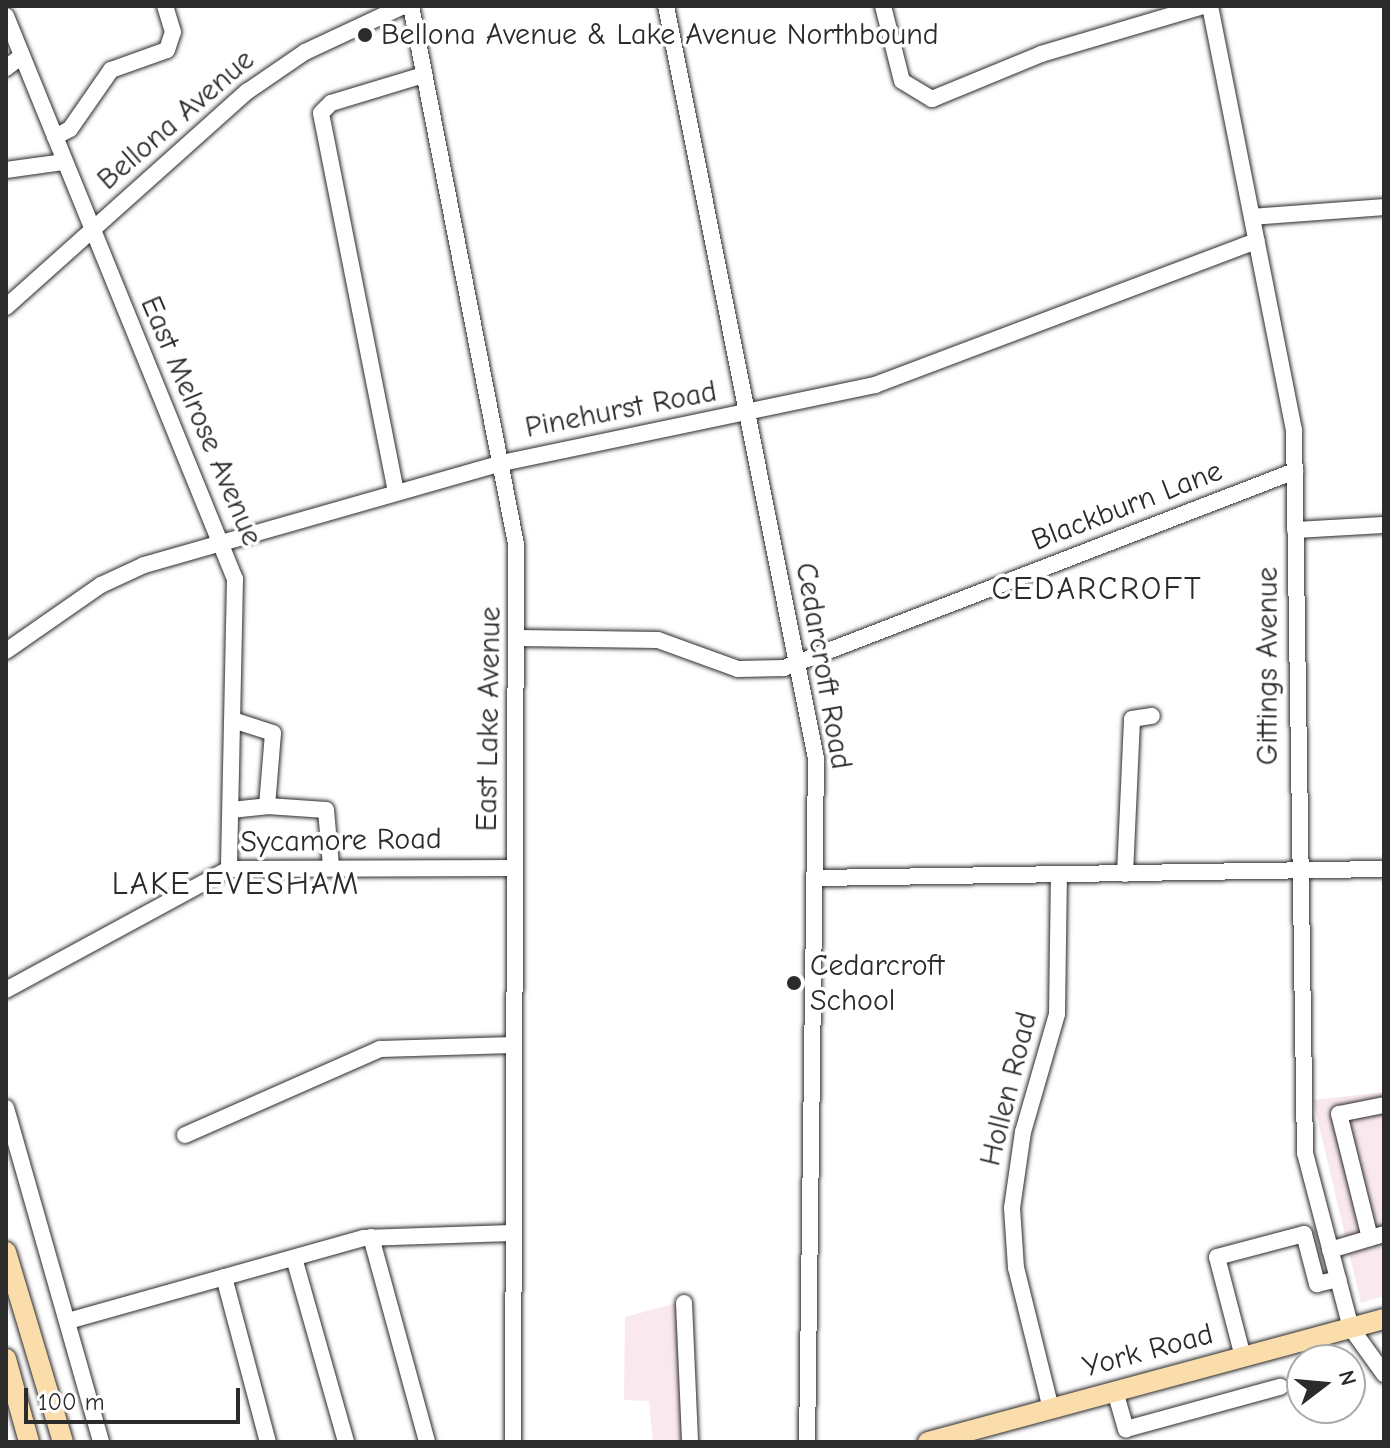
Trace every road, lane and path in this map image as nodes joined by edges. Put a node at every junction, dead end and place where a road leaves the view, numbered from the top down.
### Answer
1 (165, 6) edge
2 (403, 6) edge
3 (411, 6) edge
4 (666, 6) edge
5 (883, 6) edge
6 (1203, 6) edge
7 (1210, 6) edge
8 (6, 16) edge
9 (22, 56) junction
10 (6, 68) edge
11 (424, 75) junction
12 (55, 137) junction
13 (64, 162) junction
14 (6, 170) edge
15 (1384, 207) edge
16 (1252, 217) junction
17 (92, 230) junction
18 (1257, 241) junction
19 (6, 307) edge
20 (748, 414) junction
21 (502, 463) junction
22 (1295, 471) junction
23 (396, 492) junction
24 (1384, 525) edge
25 (1295, 530) junction
26 (223, 541) junction
27 (518, 638) junction
28 (6, 651) edge
29 (798, 663) junction
30 (1152, 716) dead end
31 (233, 720) junction
32 (267, 806) junction
33 (231, 810) junction
34 (331, 866) junction
35 (515, 868) junction
36 (229, 869) junction
37 (1384, 869) edge
38 (1298, 872) junction
39 (1125, 874) junction
40 (1059, 875) junction
41 (816, 878) junction
42 (6, 990) edge
43 (513, 1045) junction
44 (1384, 1105) edge
45 (6, 1108) edge
46 (185, 1135) dead end
47 (511, 1233) junction
48 (1377, 1236) edge
49 (371, 1237) junction
50 (1330, 1250) junction
51 (6, 1252) edge
52 (294, 1258) junction
53 (224, 1277) junction
54 (1338, 1279) junction
55 (684, 1303) dead end
56 (1384, 1319) edge
57 (68, 1321) junction
58 (1351, 1328) junction
59 (1243, 1357) junction
60 (6, 1359) edge
61 (1384, 1374) edge
62 (1280, 1387) dead end
63 (1115, 1391) junction
64 (1051, 1409) junction
65 (1128, 1435) edge
66 (934, 1441) edge
67 (29, 1442) edge
68 (63, 1442) edge
69 (101, 1442) edge
70 (268, 1442) edge
71 (346, 1442) edge
72 (427, 1442) edge
73 (513, 1442) edge
74 (690, 1442) edge
75 (807, 1442) edge

1 - 12 street
2 - 17 street, Bellona Avenue
3 - 11 street, East Lake Avenue
4 - 20 street, Cedarcroft Road
5 - 6 street
7 - 16 street, Gittings Avenue
8 - 9 street, East Melrose Avenue
9 - 10 street
9 - 12 street, East Melrose Avenue
11 - 21 street, East Lake Avenue
11 - 23 street
12 - 13 street, East Melrose Avenue
13 - 14 street
13 - 17 street, East Melrose Avenue
15 - 16 street
16 - 18 street, Gittings Avenue
17 - 19 street, Bellona Avenue
17 - 26 street, East Melrose Avenue
18 - 20 street, Pinehurst Road
18 - 22 street, Gittings Avenue
20 - 21 street, Pinehurst Road
20 - 29 street, Cedarcroft Road
21 - 23 street, Pinehurst Road
21 - 27 street, East Lake Avenue
22 - 25 street, Gittings Avenue
22 - 29 street, Blackburn Lane
23 - 26 street, Pinehurst Road
24 - 25 street
25 - 38 street, Gittings Avenue
26 - 28 street, Pinehurst Road
26 - 31 street, East Melrose Avenue
27 - 29 street, Blackburn Lane
27 - 35 street, East Lake Avenue
29 - 41 street, Cedarcroft Road
30 - 39 street
31 - 32 street
31 - 33 street, East Melrose Avenue
32 - 33 street
32 - 34 street
33 - 36 street, East Melrose Avenue
34 - 35 street, Sycamore Road
34 - 36 street, Sycamore Road
35 - 43 street, East Lake Avenue
36 - 42 street, Sycamore Road
37 - 38 street
38 - 39 street
38 - 50 street, Gittings Avenue
39 - 40 street
40 - 41 street
40 - 64 street, Hollen Road
41 - 75 street, Cedarcroft Road
43 - 46 street
43 - 47 street, East Lake Avenue
44 - 48 street
45 - 57 street
47 - 49 street
47 - 73 street, East Lake Avenue
48 - 50 street
49 - 52 street
49 - 72 street
50 - 54 street, Gittings Avenue
51 - 68 main road
52 - 53 street
52 - 71 street
53 - 57 street
53 - 70 street
54 - 58 street, Gittings Avenue
54 - 59 street
55 - 74 street
56 - 58 main road, York Road
57 - 69 street
58 - 59 main road, York Road
58 - 61 street
59 - 63 main road, York Road
60 - 67 main road
62 - 65 street
63 - 64 main road, York Road
63 - 65 street
64 - 66 main road, York Road

